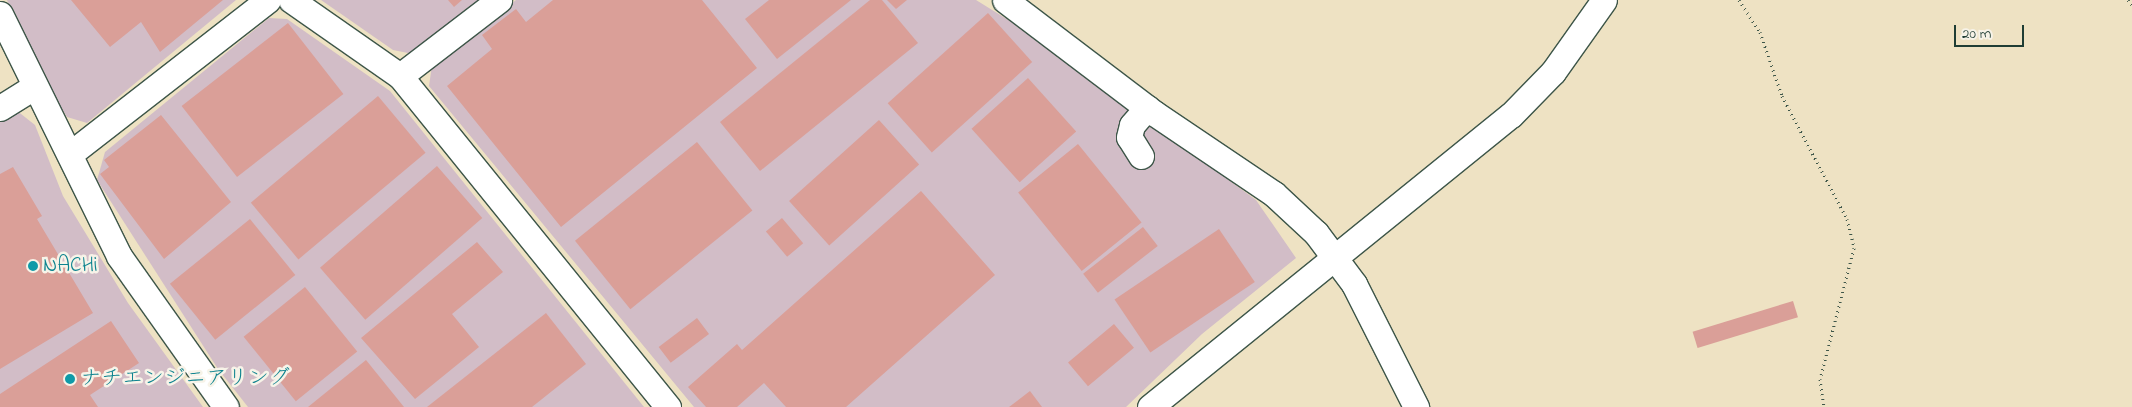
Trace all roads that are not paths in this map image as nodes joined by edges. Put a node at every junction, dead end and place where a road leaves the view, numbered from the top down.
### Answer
1 (268, 0) edge
2 (291, 0) edge
3 (499, 0) edge
4 (1005, 0) edge
5 (1604, 0) edge
6 (0, 14) edge
7 (400, 76) junction
8 (33, 87) junction
9 (0, 108) edge
10 (1147, 108) junction
11 (70, 154) junction
12 (1141, 156) dead end
13 (1336, 258) junction
14 (226, 407) edge
15 (668, 407) edge
16 (1150, 407) edge
17 (1416, 407) edge

1 - 11 street
2 - 7 street
3 - 7 street
4 - 10 street
5 - 13 street
6 - 8 street
7 - 15 street
8 - 9 street
8 - 11 street
10 - 12 street
10 - 13 street
11 - 14 street
13 - 16 street
13 - 17 street

